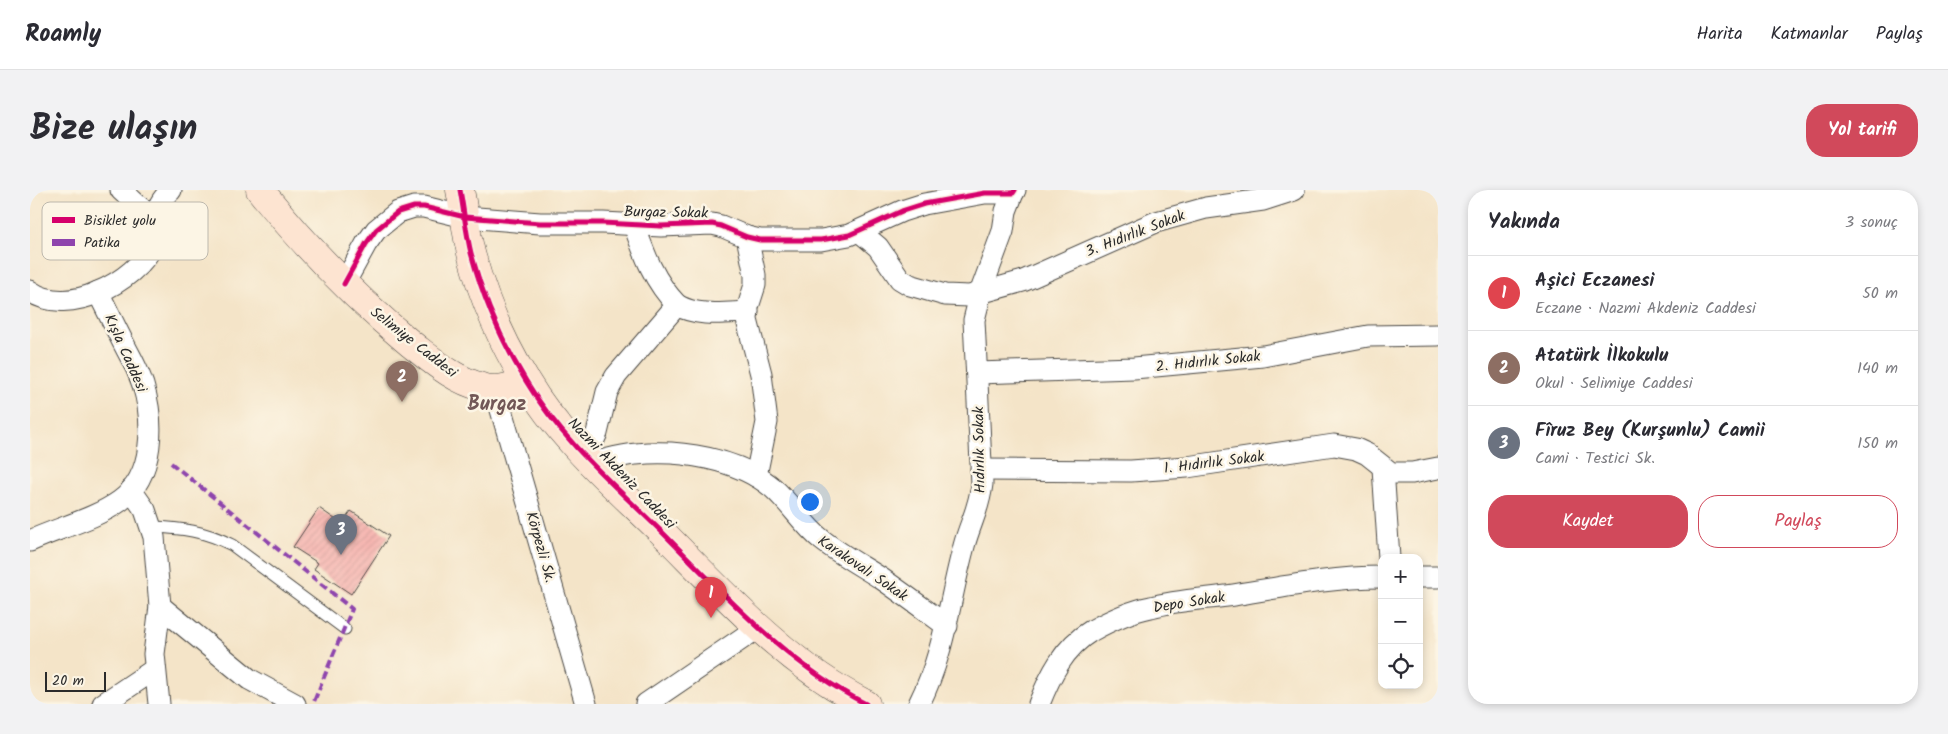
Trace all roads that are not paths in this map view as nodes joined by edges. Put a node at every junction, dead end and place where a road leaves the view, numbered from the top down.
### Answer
1 (121, 190) edge
2 (171, 190) edge
3 (260, 190) edge
4 (460, 190) edge
5 (1294, 190) edge
6 (1014, 192) edge
7 (134, 202) edge
8 (161, 202) edge
9 (465, 217) junction
10 (634, 225) junction
11 (859, 231) junction
12 (747, 237) junction
13 (141, 260) edge
14 (344, 284) junction
15 (30, 291) edge
16 (98, 292) junction
17 (980, 294) junction
18 (677, 305) junction
19 (748, 312) junction
20 (1438, 335) edge
21 (977, 373) junction
22 (525, 380) junction
23 (495, 389) junction
24 (587, 459) junction
25 (1383, 468) junction
26 (1438, 468) edge
27 (981, 470) junction
28 (756, 476) junction
29 (131, 490) junction
30 (152, 528) junction
31 (30, 541) edge
32 (1389, 554) edge
33 (1378, 577) edge
34 (1423, 577) edge
35 (1438, 577) edge
36 (160, 606) junction
37 (947, 626) junction
38 (759, 627) junction
39 (345, 628) dead end
40 (155, 669) junction
41 (267, 696) edge
42 (103, 704) edge
43 (159, 704) edge
44 (296, 704) edge
45 (586, 704) edge
46 (646, 704) edge
47 (866, 704) edge
48 (918, 704) edge
49 (1039, 704) edge

1 - 7 street
2 - 8 street
3 - 14 street, Selimiye Caddesi
4 - 9 street, Nazmi Akdeniz Caddesi
5 - 17 street, 3. Hıdırlık Sokak
6 - 11 street, Burgaz Sokak
6 - 17 street, Hıdırlık Sokak
9 - 10 street, Burgaz Sokak
9 - 14 street, Burgaz Sokak
9 - 22 street, Nazmi Akdeniz Caddesi
10 - 12 street, Burgaz Sokak
10 - 18 street
11 - 12 street, Burgaz Sokak
11 - 17 street
12 - 19 street
13 - 16 street
14 - 23 street, Selimiye Caddesi
15 - 16 street
16 - 29 street, Kışla Caddesi
17 - 21 street, Hıdırlık Sokak
18 - 19 street
18 - 24 street
19 - 28 street
20 - 21 street, 2. Hıdırlık Sokak
21 - 27 street, Hıdırlık Sokak
22 - 23 street, Selimiye Caddesi
22 - 24 street, Nazmi Akdeniz Caddesi
23 - 45 street, Körpezli Sk.
24 - 28 street, Karakovalı Sokak
24 - 38 street, Nazmi Akdeniz Caddesi
25 - 26 street, 1. Hıdırlık Sokak
25 - 27 street, 1. Hıdırlık Sokak
25 - 32 street
27 - 37 street, Hıdırlık Sokak
28 - 37 street, Karakovalı Sokak
29 - 30 street
29 - 31 street, Kışla Caddesi
30 - 36 street
30 - 39 lane
33 - 49 street, Depo Sokak
34 - 35 street
36 - 40 street
36 - 41 street
37 - 48 street, Hıdırlık Sokak
38 - 46 street
38 - 47 street, Nazmi Akdeniz Caddesi
40 - 42 street
40 - 43 street
41 - 44 street

